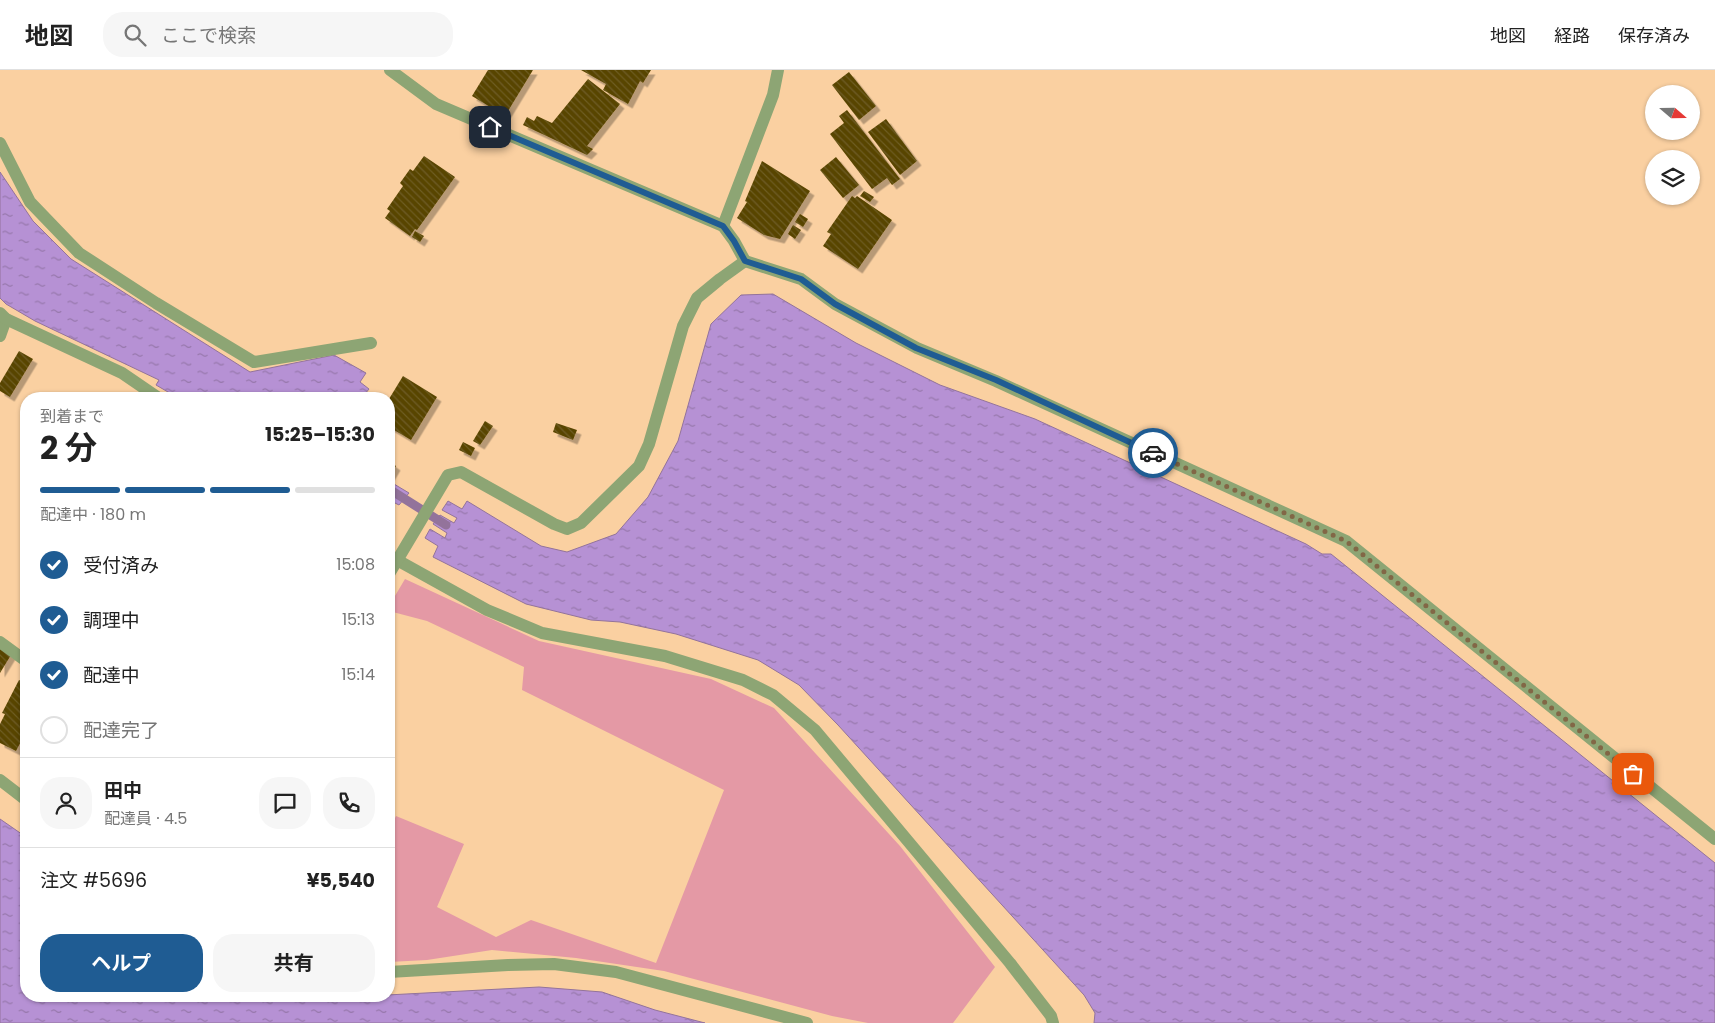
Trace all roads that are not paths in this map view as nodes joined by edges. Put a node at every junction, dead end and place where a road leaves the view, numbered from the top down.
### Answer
1 (390, 70) edge
2 (778, 70) edge
3 (0, 143) edge
4 (723, 226) junction
5 (745, 261) junction
6 (3, 316) edge
7 (0, 336) edge
8 (371, 343) dead end
9 (150, 392) edge
10 (397, 560) junction
11 (395, 564) edge
12 (0, 642) edge
13 (20, 657) edge
14 (0, 780) edge
15 (20, 795) edge
16 (1715, 839) edge
17 (395, 972) edge
18 (807, 1023) edge
19 (1054, 1023) edge

1 - 4 street
2 - 4 street
3 - 8 street
4 - 5 street
5 - 10 street
5 - 16 street
6 - 7 street
6 - 9 street
10 - 11 street
10 - 19 street
12 - 13 street
14 - 15 street
17 - 18 street

